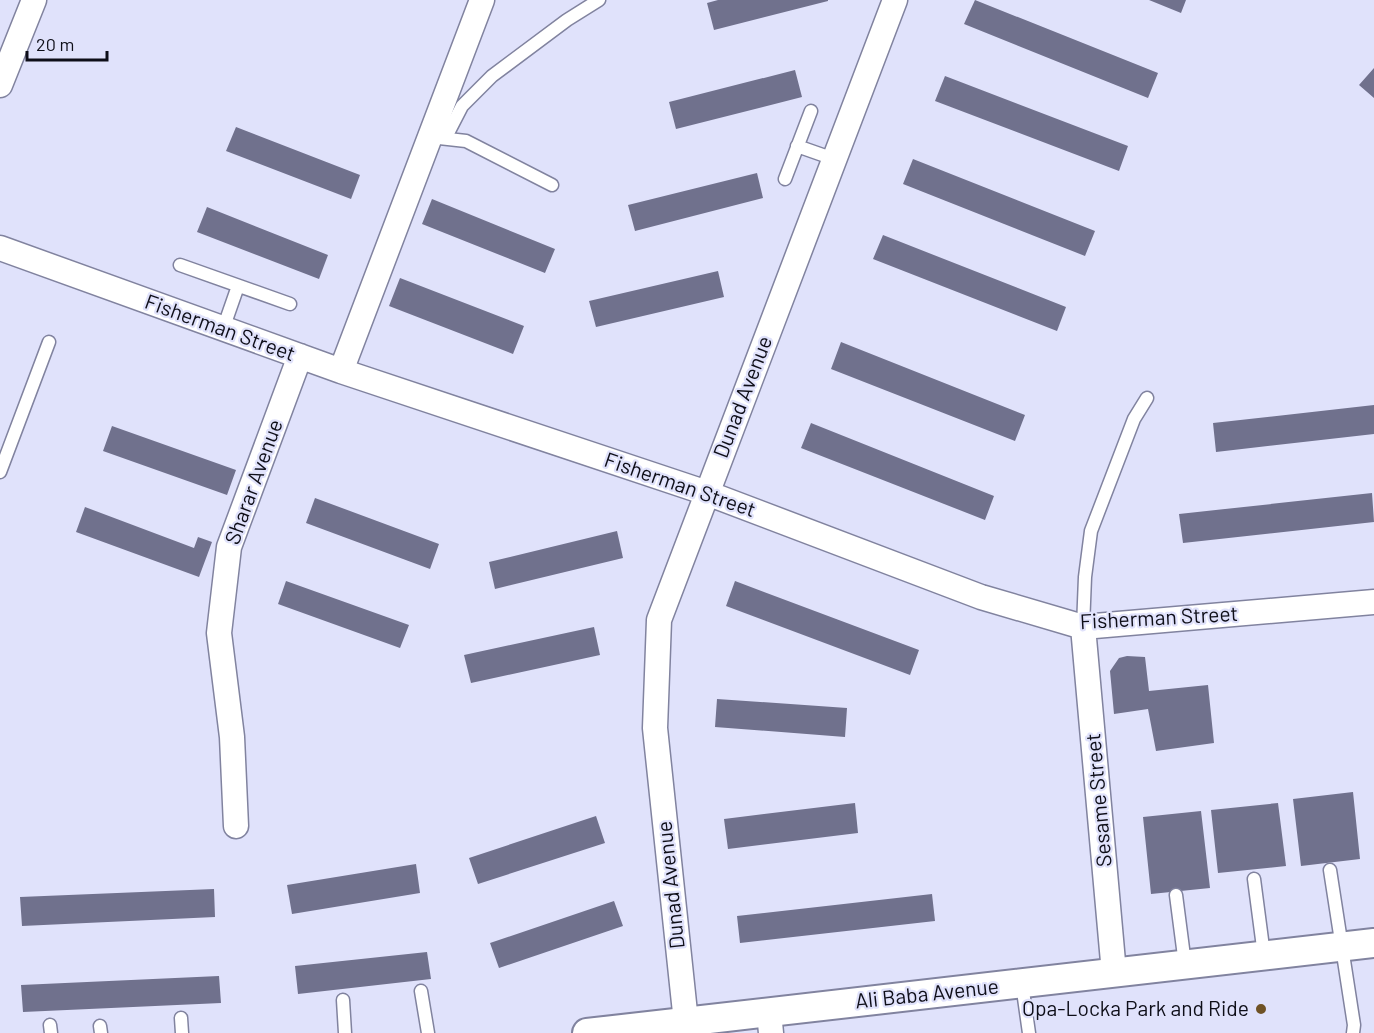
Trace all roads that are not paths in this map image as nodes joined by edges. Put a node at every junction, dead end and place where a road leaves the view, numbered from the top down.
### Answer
1 (34, 0) edge
2 (482, 0) edge
3 (599, 0) edge
4 (895, 0) edge
5 (0, 85) edge
6 (811, 111) dead end
7 (438, 138) junction
8 (797, 146) junction
9 (834, 159) junction
10 (785, 179) dead end
11 (552, 185) dead end
12 (0, 248) edge
13 (180, 265) dead end
14 (238, 286) junction
15 (290, 304) dead end
16 (223, 329) junction
17 (50, 342) dead end
18 (300, 356) junction
19 (341, 371) junction
20 (1147, 398) dead end
21 (0, 472) edge
22 (707, 493) junction
23 (1374, 602) edge
24 (1083, 627) junction
25 (236, 826) dead end
26 (1330, 870) dead end
27 (1254, 879) dead end
28 (1176, 895) dead end
29 (1374, 943) edge
30 (1343, 946) junction
31 (1264, 956) junction
32 (1185, 964) junction
33 (1114, 973) junction
34 (1022, 984) junction
35 (421, 991) dead end
36 (343, 1000) dead end
37 (181, 1018) dead end
38 (686, 1022) junction
39 (770, 1023) edge
40 (182, 1033) edge
41 (345, 1033) edge
42 (429, 1033) edge
43 (587, 1033) edge
44 (1029, 1033) edge
45 (1353, 1033) edge

1 - 5 street
2 - 7 street
3 - 7 lane
4 - 9 street, Dunad Avenue
6 - 8 lane
7 - 11 lane
7 - 19 street
8 - 9 lane
8 - 10 lane
9 - 22 street, Dunad Avenue
12 - 16 street, Fisherman Street
13 - 14 lane
14 - 15 lane
14 - 16 lane
16 - 18 street, Fisherman Street
17 - 21 lane
18 - 19 street, Fisherman Street
18 - 25 street, Sharar Avenue
19 - 22 street, Fisherman Street
20 - 24 lane
22 - 24 street, Fisherman Street
22 - 38 street, Dunad Avenue
23 - 24 street, Fisherman Street
24 - 33 street, Sesame Street
26 - 30 lane
27 - 31 lane
28 - 32 lane
29 - 30 street, Ali Baba Avenue
30 - 31 street, Ali Baba Avenue
30 - 45 lane
31 - 32 street, Ali Baba Avenue
32 - 33 street, Ali Baba Avenue
33 - 34 street, Ali Baba Avenue
34 - 39 street, Ali Baba Avenue
34 - 44 lane
35 - 42 lane
36 - 41 lane
37 - 40 lane
38 - 39 street, Ali Baba Avenue
38 - 43 street, Ali Baba Avenue

